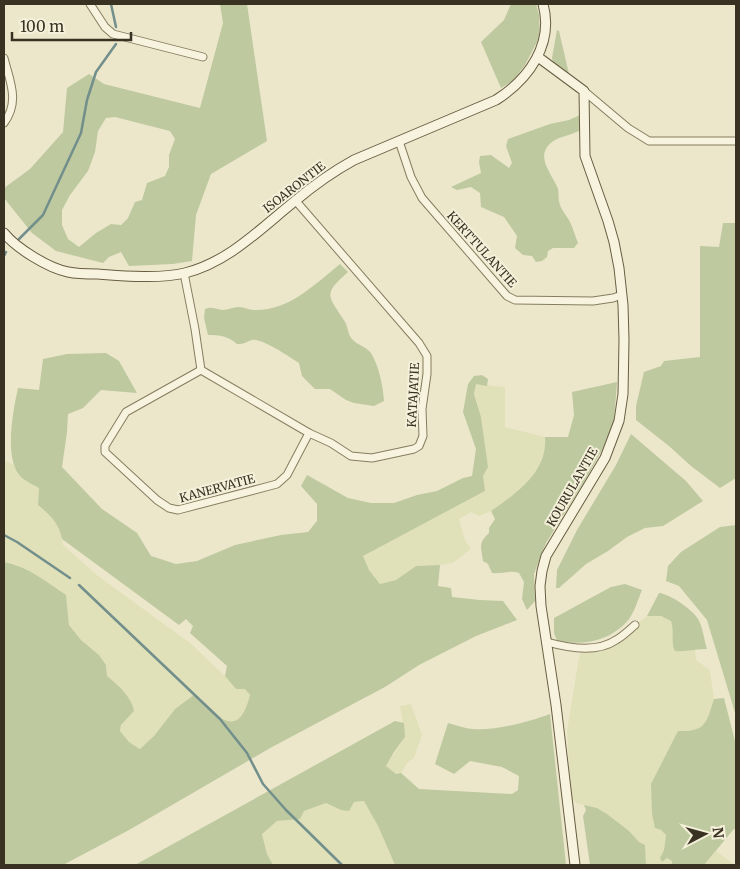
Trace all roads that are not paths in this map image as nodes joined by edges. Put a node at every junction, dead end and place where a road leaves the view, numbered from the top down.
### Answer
1 (90, 4) edge
2 (543, 4) edge
3 (203, 57) dead end
4 (538, 57) junction
5 (4, 58) edge
6 (584, 91) junction
7 (4, 123) edge
8 (736, 141) edge
9 (399, 142) junction
10 (295, 200) junction
11 (4, 233) edge
12 (184, 273) junction
13 (622, 294) junction
14 (201, 370) junction
15 (309, 433) junction
16 (634, 625) dead end
17 (547, 642) junction
18 (575, 865) edge

1 - 3 street
2 - 4 street, ISOARONTIE
4 - 6 street
4 - 9 street, ISOARONTIE
5 - 7 street
6 - 8 street
6 - 13 street, KOURULANTIE
9 - 10 street, ISOARONTIE
9 - 13 street, KERTTULANTIE
10 - 12 street, ISOARONTIE
10 - 15 street, KATAJATIE
11 - 12 street, ISOARONTIE
12 - 14 street
13 - 17 street, KOURULANTIE
14 - 15 street, KATAJATIE
14 - 15 street, KANERVATIE
16 - 17 street
17 - 18 street, KOURULANTIE

